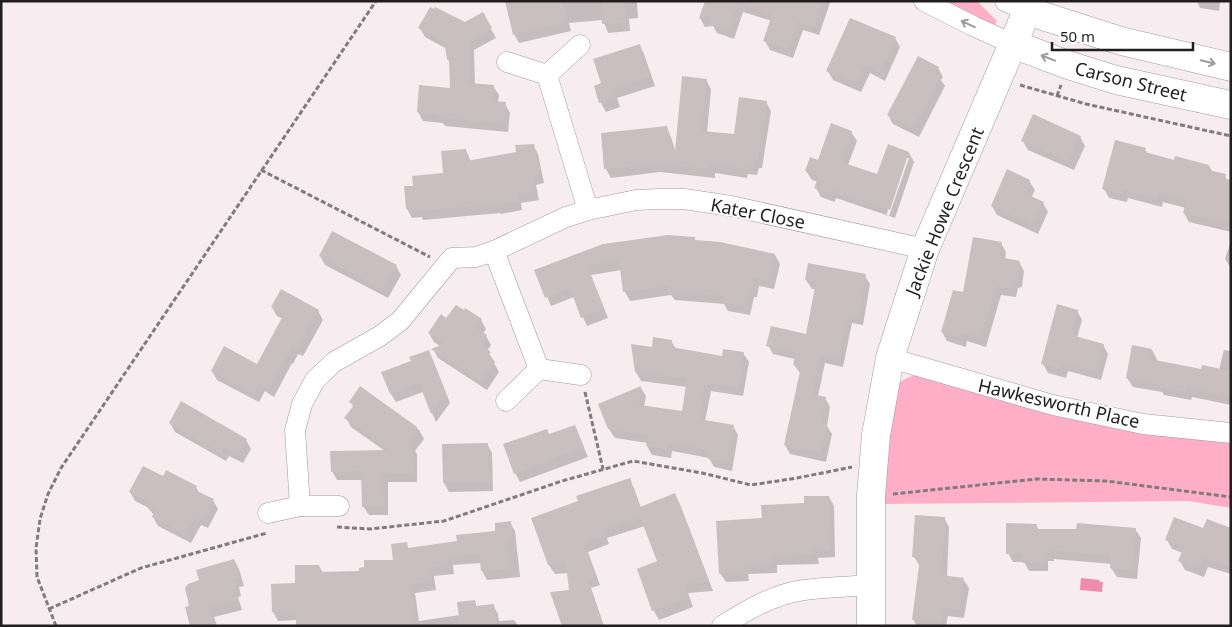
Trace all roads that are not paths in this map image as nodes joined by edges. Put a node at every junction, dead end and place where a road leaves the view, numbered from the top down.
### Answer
1 (924, 1) edge
2 (1016, 6) edge
3 (1013, 44) junction
4 (580, 45) dead end
5 (507, 62) dead end
6 (1231, 67) edge
7 (547, 75) junction
8 (1231, 105) edge
9 (588, 210) junction
10 (925, 249) junction
11 (494, 252) junction
12 (890, 358) junction
13 (539, 369) junction
14 (581, 376) road end
15 (506, 401) dead end
16 (1231, 433) edge
17 (300, 506) junction
18 (339, 506) dead end
19 (270, 522) road end
20 (871, 586) junction
21 (722, 626) edge
22 (871, 626) edge

3 -> 1 street, Carson Street
2 - 3 street, Jackie Howe Crescent
2 -> 6 street, Carson Street
8 -> 3 street, Carson Street
3 - 10 street, Jackie Howe Crescent
4 - 7 street
5 - 7 street
7 - 9 street
9 - 10 street, Kater Close
9 - 11 street, Kater Close
10 - 12 street, Jackie Howe Crescent
11 - 13 street
11 - 17 street, Kater Close
12 - 16 street, Hawkesworth Place
12 - 20 street, Jackie Howe Crescent
13 - 14 street
13 - 15 street
17 - 18 street
17 - 19 street
20 - 21 street
20 - 22 street, Jackie Howe Crescent

